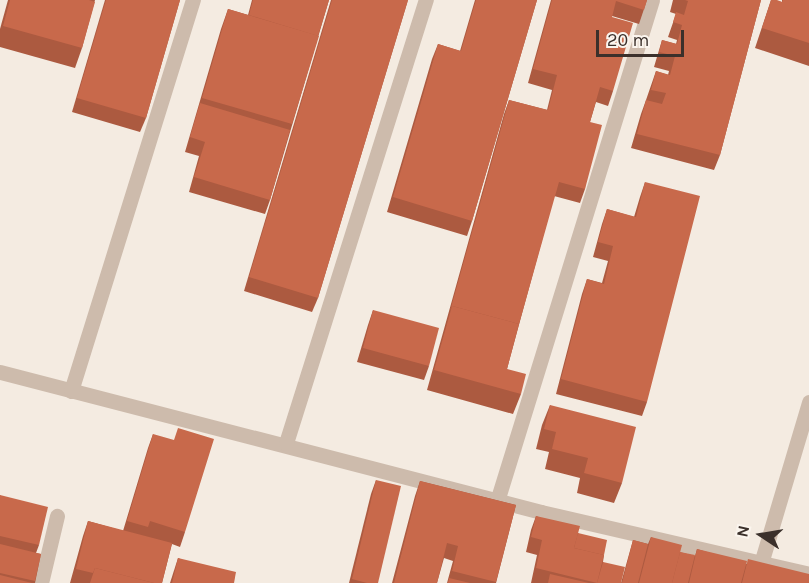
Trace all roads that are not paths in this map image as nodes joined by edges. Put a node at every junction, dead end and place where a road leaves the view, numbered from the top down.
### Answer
1 (193, 0) edge
2 (426, 0) edge
3 (652, 0) edge
4 (0, 372) edge
5 (71, 391) junction
6 (809, 402) edge
7 (286, 443) junction
8 (498, 498) junction
9 (57, 516) dead end
10 (762, 560) junction
11 (809, 574) edge
12 (41, 583) edge

1 - 5 street
2 - 7 street
3 - 8 street
4 - 5 street
5 - 7 street
6 - 10 street
7 - 8 street
8 - 10 street
9 - 12 street
10 - 11 street

